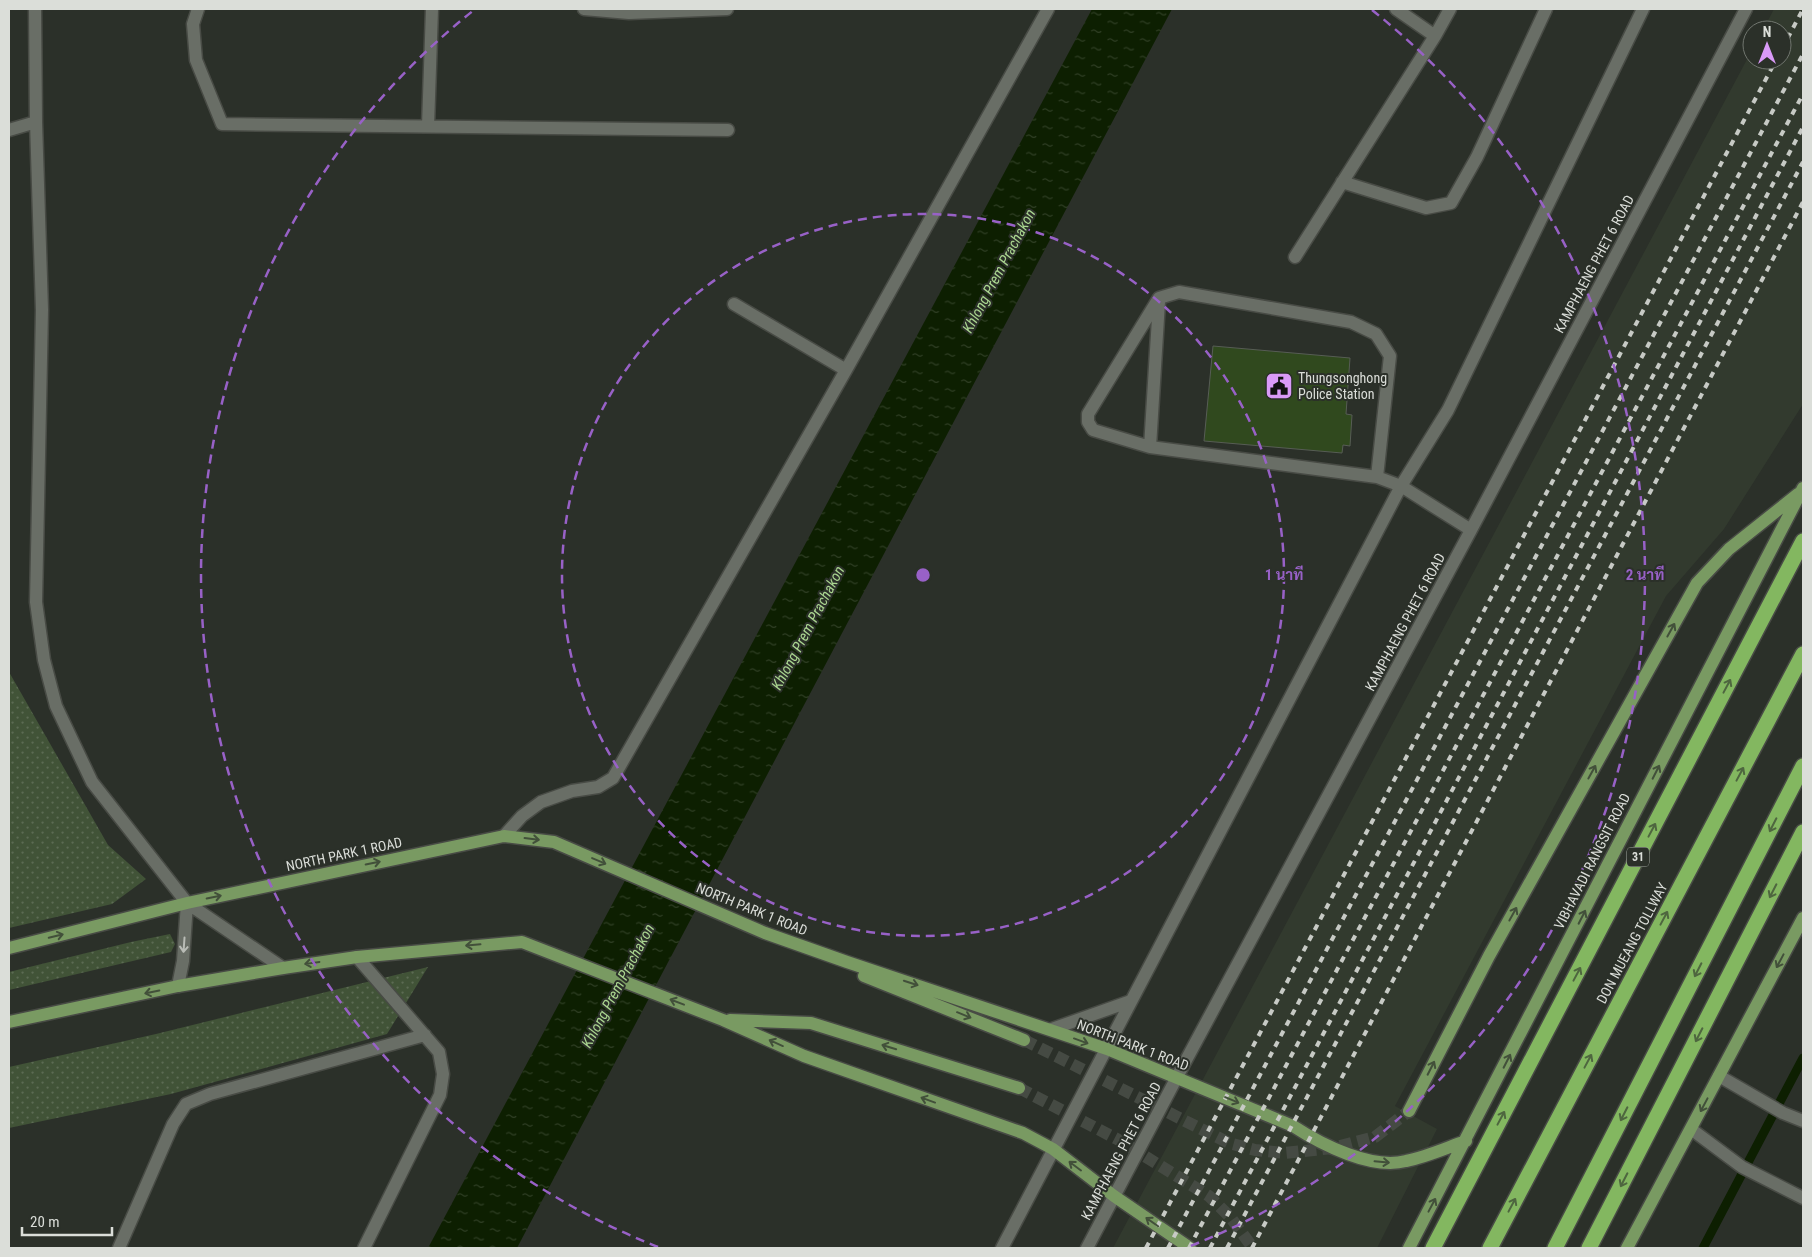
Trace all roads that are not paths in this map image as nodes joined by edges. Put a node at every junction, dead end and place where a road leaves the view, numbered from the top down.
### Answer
1 (35, 9) edge
2 (198, 9) edge
3 (432, 9) edge
4 (584, 9) edge
5 (727, 9) edge
6 (1048, 9) edge
7 (1396, 9) edge
8 (1450, 9) edge
9 (1546, 9) edge
10 (1643, 9) edge
11 (1746, 9) edge
12 (1435, 36) junction
13 (36, 122) junction
14 (428, 126) junction
15 (9, 130) edge
16 (728, 130) dead end
17 (1342, 182) junction
18 (1295, 257) dead end
19 (1159, 298) junction
20 (734, 304) dead end
21 (846, 370) junction
22 (1150, 447) junction
23 (1377, 477) junction
24 (1401, 486) junction
25 (1802, 490) edge
26 (1471, 530) junction
27 (1803, 536) edge
28 (1800, 547) edge
29 (1803, 654) edge
30 (1803, 766) edge
31 (1803, 832) edge
32 (504, 836) junction
33 (186, 903) junction
34 (1803, 918) edge
35 (765, 933) junction
36 (9, 948) edge
37 (357, 957) junction
38 (283, 968) junction
39 (178, 986) junction
40 (1131, 1001) junction
41 (723, 1020) junction
42 (9, 1022) edge
43 (1052, 1029) junction
44 (425, 1035) junction
45 (1024, 1040) tunnel mouth
46 (1107, 1048) junction
47 (1719, 1076) junction
48 (1177, 1077) junction
49 (1019, 1088) tunnel mouth
50 (1409, 1111) tunnel mouth
51 (1801, 1120) edge
52 (1690, 1129) junction
53 (1466, 1142) junction
54 (1053, 1150) junction
55 (1114, 1196) junction
56 (1803, 1198) edge
57 (119, 1248) edge
58 (364, 1248) edge
59 (1002, 1248) edge
60 (1087, 1248) edge
61 (1190, 1248) edge
62 (1409, 1248) edge
63 (1433, 1248) edge
64 (1490, 1248) edge
65 (1555, 1248) edge
66 (1590, 1248) edge
67 (1626, 1248) edge

1 - 13 street
2 - 14 street
3 - 14 street
4 - 5 street
6 - 21 street
7 - 12 street
8 - 12 street
9 - 17 street
10 - 24 street
11 - 26 street, KAMPHAENG PHET 6 ROAD
12 - 17 street
13 - 15 street
13 - 33 street
14 - 16 street
17 - 18 street
19 - 22 street
19 - 22 street
19 - 23 street
20 - 21 street
21 - 32 street
22 - 23 street
23 - 24 street
24 - 26 street
24 - 40 street
50 -> 25 main road
53 -> 25 main road, VIBHAVADI RANGSIT ROAD / 31
26 - 48 street, KAMPHAENG PHET 6 ROAD
27 - 28 highway
63 -> 28 highway, 31
64 -> 29 highway, DON MUEANG TOLLWAY
30 -> 65 highway
31 -> 66 highway
33 -> 32 main road, NORTH PARK 1 ROAD
32 -> 35 main road, NORTH PARK 1 ROAD
36 -> 33 main road, NORTH PARK 1 ROAD
33 - 38 street
33 -> 39 street
34 -> 47 main road
35 -> 43 main road, NORTH PARK 1 ROAD
35 -> 45 main road
37 -> 38 main road
41 -> 37 main road
37 - 44 street
38 - 39 main road
39 -> 42 main road
40 - 43 street
40 - 46 street
49 -> 41 main road
54 -> 41 main road
43 -> 46 main road, NORTH PARK 1 ROAD
44 - 57 street
44 - 58 street
46 - 48 main road, NORTH PARK 1 ROAD
46 - 54 street
47 - 51 street
47 -> 52 main road
48 -> 53 main road, NORTH PARK 1 ROAD
48 - 55 street, KAMPHAENG PHET 6 ROAD
52 - 56 street
52 - 67 main road
62 -> 53 main road, VIBHAVADI RANGSIT ROAD / 31
55 -> 54 main road
54 - 59 street
55 - 60 street, KAMPHAENG PHET 6 ROAD
61 -> 55 main road

